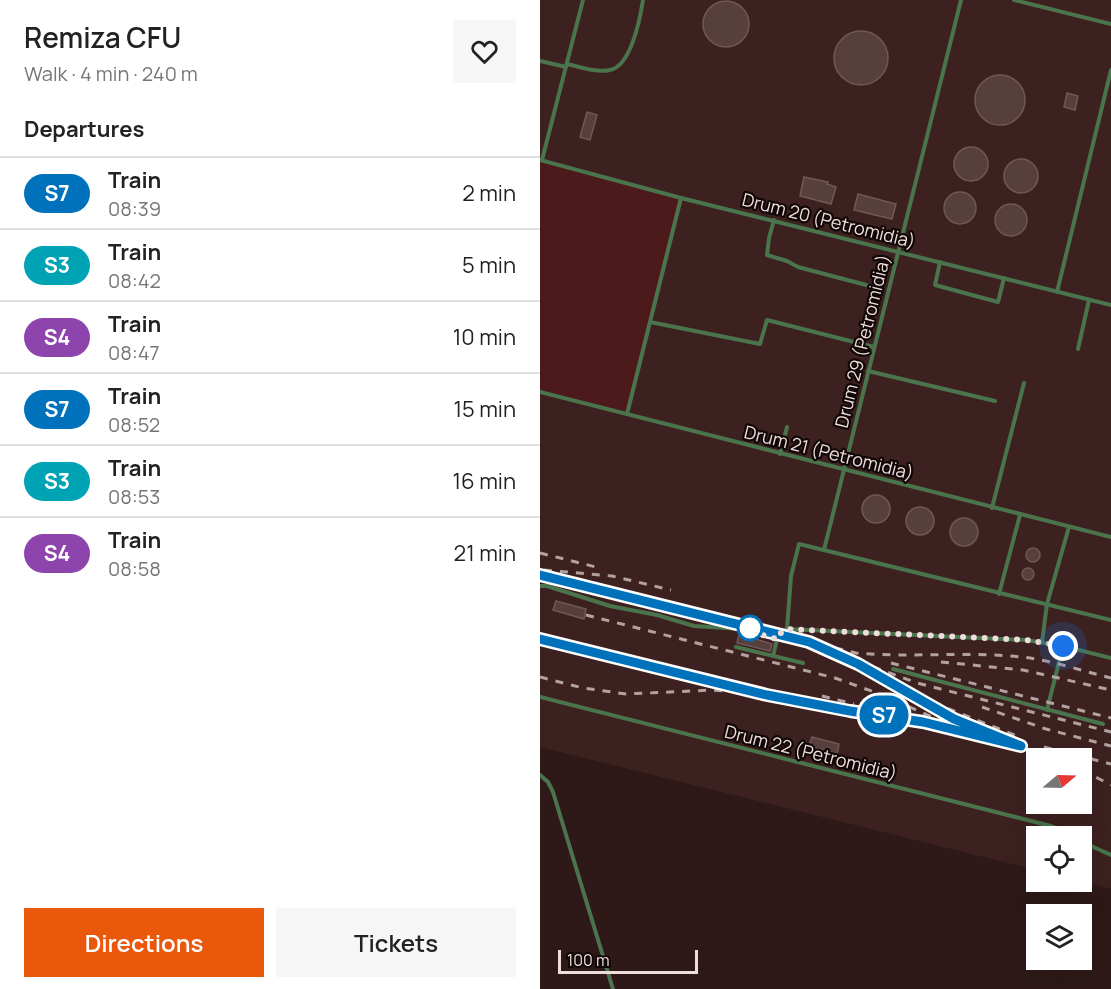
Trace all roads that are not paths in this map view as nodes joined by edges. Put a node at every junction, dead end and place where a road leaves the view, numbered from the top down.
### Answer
1 (583, 0) edge
2 (643, 0) edge
3 (961, 0) edge
4 (1014, 0) edge
5 (1111, 24) edge
6 (540, 61) edge
7 (567, 66) junction
8 (1111, 70) edge
9 (541, 160) edge
10 (681, 198) junction
11 (774, 220) junction
12 (898, 251) junction
13 (940, 262) junction
14 (1004, 278) junction
15 (870, 286) dead end
16 (1057, 292) junction
17 (1089, 300) junction
18 (1111, 305) edge
19 (650, 322) junction
20 (874, 346) junction
21 (1078, 349) dead end
22 (868, 371) junction
23 (1024, 382) dead end
24 (540, 392) edge
25 (995, 401) dead end
26 (627, 414) junction
27 (788, 427) dead end
28 (780, 454) junction
29 (844, 470) junction
30 (992, 508) junction
31 (1020, 515) junction
32 (1069, 527) junction
33 (1111, 537) edge
34 (824, 550) junction
35 (540, 586) edge
36 (999, 594) junction
37 (1047, 604) junction
38 (1111, 620) edge
39 (787, 629) junction
40 (777, 639) junction
41 (1042, 642) junction
42 (1063, 646) junction
43 (736, 647) dead end
44 (773, 656) junction
45 (1111, 658) edge
46 (803, 663) dead end
47 (893, 669) dead end
48 (540, 697) edge
49 (1047, 710) junction
50 (1103, 724) dead end
51 (540, 775) edge
52 (1047, 826) edge
53 (1092, 846) edge
54 (1111, 855) edge
55 (613, 989) edge

1 - 7 lane
2 - 7 lane
3 - 12 lane, Drum 29 (Petromidia)
4 - 5 lane
6 - 7 lane
7 - 9 lane
8 - 16 lane
9 - 10 lane, Drum 20 (Petromidia)
10 - 11 lane, Drum 20 (Petromidia)
10 - 19 lane
11 - 12 lane, Drum 20 (Petromidia)
11 - 15 lane
12 - 13 lane, Drum 20 (Petromidia)
12 - 20 lane, Drum 29 (Petromidia)
13 - 14 lane, Drum 20 (Petromidia)
13 - 14 lane
14 - 16 lane, Drum 20 (Petromidia)
16 - 17 lane, Drum 20 (Petromidia)
17 - 18 lane, Drum 20 (Petromidia)
17 - 21 lane
19 - 20 lane
19 - 26 lane
20 - 22 lane, Drum 29 (Petromidia)
22 - 25 lane
22 - 29 lane, Drum 29 (Petromidia)
23 - 30 lane
24 - 26 lane, Drum 21 (Petromidia)
26 - 28 lane, Drum 21 (Petromidia)
27 - 28 lane
28 - 29 lane, Drum 21 (Petromidia)
29 - 30 lane, Drum 21 (Petromidia)
29 - 34 lane, Drum 29 (Petromidia)
30 - 31 lane, Drum 21 (Petromidia)
31 - 32 lane, Drum 21 (Petromidia)
31 - 36 lane
32 - 33 lane, Drum 21 (Petromidia)
32 - 37 lane
34 - 36 lane
34 - 39 lane
35 - 40 lane
36 - 37 lane
37 - 38 lane
37 - 41 lane
39 - 40 lane
39 - 41 lane
40 - 44 lane
41 - 42 lane
42 - 45 lane
42 - 49 lane
43 - 44 lane
44 - 46 lane
47 - 49 lane
48 - 52 lane, Drum 22 (Petromidia)
49 - 50 lane
51 - 55 lane
53 - 54 lane

